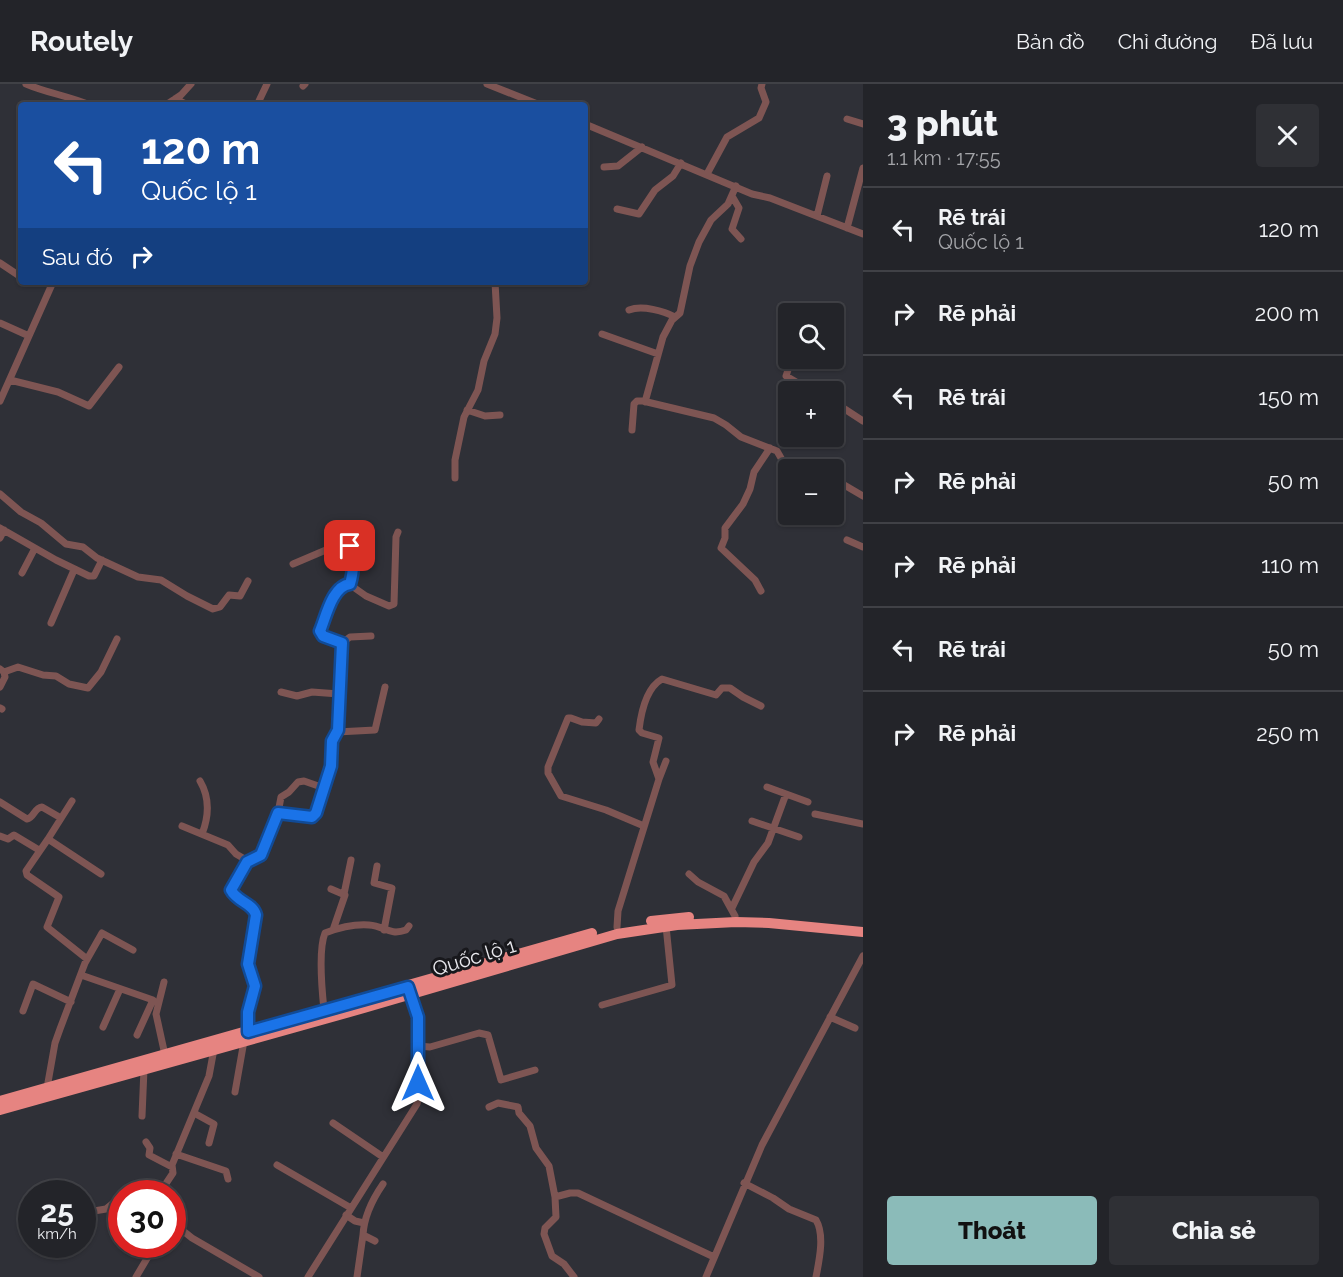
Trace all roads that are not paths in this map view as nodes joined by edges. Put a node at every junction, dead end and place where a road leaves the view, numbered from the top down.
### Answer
1 (26, 84) edge
2 (191, 84) edge
3 (267, 84) edge
4 (487, 84) edge
5 (762, 84) edge
6 (175, 99) junction
7 (525, 99) junction
8 (83, 102) edge
9 (170, 102) edge
10 (182, 102) edge
11 (258, 102) edge
12 (520, 102) edge
13 (532, 102) edge
14 (847, 119) dead end
15 (863, 123) edge
16 (588, 125) edge
17 (642, 147) junction
18 (681, 163) junction
19 (604, 167) dead end
20 (863, 168) edge
21 (707, 174) junction
22 (828, 176) dead end
23 (736, 186) junction
24 (732, 196) junction
25 (617, 209) dead end
26 (817, 216) junction
27 (847, 228) junction
28 (863, 234) edge
29 (741, 239) dead end
30 (0, 263) edge
31 (18, 275) edge
32 (52, 285) edge
33 (495, 285) edge
34 (629, 309) dead end
35 (675, 317) junction
36 (0, 323) edge
37 (602, 334) dead end
38 (29, 336) junction
39 (658, 354) junction
40 (119, 367) dead end
41 (788, 369) edge
42 (10, 380) junction
43 (794, 381) edge
44 (0, 401) edge
45 (645, 402) junction
46 (844, 409) edge
47 (471, 411) junction
48 (500, 415) dead end
49 (863, 422) edge
50 (632, 430) dead end
51 (770, 448) junction
52 (782, 459) edge
53 (455, 478) dead end
54 (844, 485) edge
55 (0, 494) edge
56 (863, 496) edge
57 (2, 529) edge
58 (398, 532) dead end
59 (0, 538) edge
60 (847, 540) dead end
61 (863, 547) edge
62 (35, 548) junction
63 (102, 560) junction
64 (293, 564) dead end
65 (74, 570) junction
66 (22, 573) dead end
67 (248, 581) dead end
68 (350, 584) junction
69 (761, 591) dead end
70 (51, 623) dead end
71 (371, 636) dead end
72 (117, 639) dead end
73 (342, 643) junction
74 (2, 671) edge
75 (0, 687) edge
76 (385, 687) dead end
77 (280, 692) dead end
78 (339, 694) junction
79 (761, 706) dead end
80 (599, 719) dead end
81 (337, 732) junction
82 (666, 761) dead end
83 (659, 779) junction
84 (200, 781) dead end
85 (767, 787) dead end
86 (324, 788) junction
87 (786, 794) junction
88 (72, 801) dead end
89 (0, 802) edge
90 (808, 802) dead end
91 (278, 813) junction
92 (814, 814) dead end
93 (61, 818) junction
94 (752, 820) dead end
95 (863, 824) edge
96 (644, 825) junction
97 (182, 826) dead end
98 (773, 829) junction
99 (202, 834) junction
100 (0, 836) edge
101 (799, 837) dead end
102 (48, 839) junction
103 (39, 850) junction
104 (351, 860) dead end
105 (248, 861) junction
106 (376, 866) dead end
107 (101, 874) dead end
108 (689, 874) dead end
109 (331, 889) dead end
110 (344, 894) junction
111 (734, 912) junction
112 (863, 924) edge
113 (409, 926) dead end
114 (617, 927) junction
115 (666, 927) junction
116 (333, 930) junction
117 (384, 930) junction
118 (863, 932) edge
119 (133, 950) dead end
120 (863, 956) edge
121 (87, 959) junction
122 (81, 975) junction
123 (164, 982) dead end
124 (120, 989) junction
125 (409, 991) junction
126 (71, 1002) junction
127 (602, 1005) dead end
128 (324, 1010) junction
129 (23, 1011) dead end
130 (830, 1017) junction
131 (103, 1027) dead end
132 (855, 1028) dead end
133 (137, 1035) dead end
134 (246, 1036) junction
135 (418, 1046) junction
136 (214, 1049) junction
137 (165, 1055) junction
138 (144, 1069) junction
139 (535, 1070) dead end
140 (47, 1088) junction
141 (235, 1092) dead end
142 (0, 1101) edge
143 (489, 1107) dead end
144 (0, 1110) edge
145 (194, 1113) junction
146 (142, 1116) dead end
147 (333, 1123) dead end
148 (146, 1142) dead end
149 (209, 1143) dead end
150 (176, 1154) junction
151 (383, 1157) junction
152 (277, 1165) dead end
153 (172, 1167) junction
154 (228, 1179) dead end
155 (168, 1180) edge
156 (744, 1183) junction
157 (383, 1184) dead end
158 (555, 1197) junction
159 (351, 1208) junction
160 (351, 1218) junction
161 (364, 1223) junction
162 (186, 1233) edge
163 (363, 1235) junction
164 (375, 1241) dead end
165 (714, 1257) junction
166 (147, 1258) edge
167 (136, 1277) edge
168 (259, 1277) edge
169 (308, 1277) edge
170 (357, 1277) edge
171 (574, 1277) edge
172 (706, 1277) edge
173 (816, 1277) edge

1 - 8 street
2 - 6 street
3 - 11 street
4 - 7 street
5 - 21 street
6 - 9 street
6 - 10 street
7 - 12 street
7 - 13 street
14 - 15 street
16 - 17 street
17 - 18 street
17 - 19 street
18 - 21 street
18 - 25 street
20 - 27 street
21 - 23 street
22 - 26 street
23 - 24 street
23 - 26 street
24 - 29 street
24 - 35 street
26 - 27 street
27 - 28 street
30 - 31 street
32 - 38 street
33 - 47 street
34 - 35 street
35 - 39 street
36 - 38 street
37 - 39 street
38 - 42 street
39 - 45 street
40 - 42 street
41 - 43 street
42 - 44 street
45 - 50 street
45 - 51 street
46 - 49 street
47 - 48 street
47 - 53 street
51 - 52 street
51 - 69 street
54 - 56 street
55 - 63 street
57 - 59 street
57 - 62 street
58 - 68 street
60 - 61 street
62 - 65 street
62 - 66 street
63 - 65 street
63 - 67 street
64 - 68 street
65 - 70 street
68 - 73 street
71 - 73 street
72 - 74 street
73 - 78 street
74 - 75 street
76 - 81 street
77 - 78 street
78 - 81 street
79 - 83 street
80 - 96 street
81 - 86 street
82 - 83 street
83 - 96 street
84 - 99 street
85 - 87 street
86 - 91 street
86 - 91 street
87 - 90 street
87 - 98 street
88 - 93 street
89 - 93 street
91 - 105 street
92 - 95 street
93 - 102 street
94 - 98 street
96 - 114 street
97 - 99 street
98 - 101 street
98 - 111 street
99 - 105 street
100 - 103 street
102 - 103 street
102 - 107 street
103 - 121 street
104 - 110 street
105 - 134 street
106 - 117 street
108 - 111 street
109 - 110 street
110 - 116 street
111 - 112 highway, Quốc lộ 1
111 - 114 highway, Quốc lộ 1
113 - 117 street
114 - 125 highway, Quốc lộ 1
115 - 118 highway, Quốc lộ 1
115 - 125 highway, Quốc lộ 1
115 - 127 street
116 - 117 street
116 - 128 street
119 - 121 street
120 - 130 street
121 - 122 street
122 - 124 street
122 - 126 street
123 - 137 street
124 - 131 street
124 - 133 street
125 - 128 highway, Quốc lộ 1
125 - 134 highway, Quốc lộ 1
125 - 135 street
126 - 129 street
126 - 140 street
128 - 134 highway, Quốc lộ 1
130 - 132 street
130 - 156 street
134 - 136 highway, Quốc lộ 1
134 - 137 highway, Quốc lộ 1
134 - 141 street
135 - 139 street
135 - 151 street
136 - 138 highway, Quốc lộ 1
136 - 145 street
137 - 140 highway, Quốc lộ 1
138 - 144 highway, Quốc lộ 1
138 - 146 street
140 - 142 highway, Quốc lộ 1
143 - 158 street
145 - 149 street
145 - 150 street
147 - 151 street
148 - 153 street
150 - 153 street
150 - 154 street
151 - 159 street
152 - 159 street
153 - 155 street
156 - 165 street
156 - 173 street
157 - 161 street
158 - 165 street
158 - 171 street
159 - 160 street
160 - 161 street
160 - 169 street
161 - 163 street
162 - 168 street
163 - 164 street
163 - 170 street
165 - 172 street
166 - 167 street

